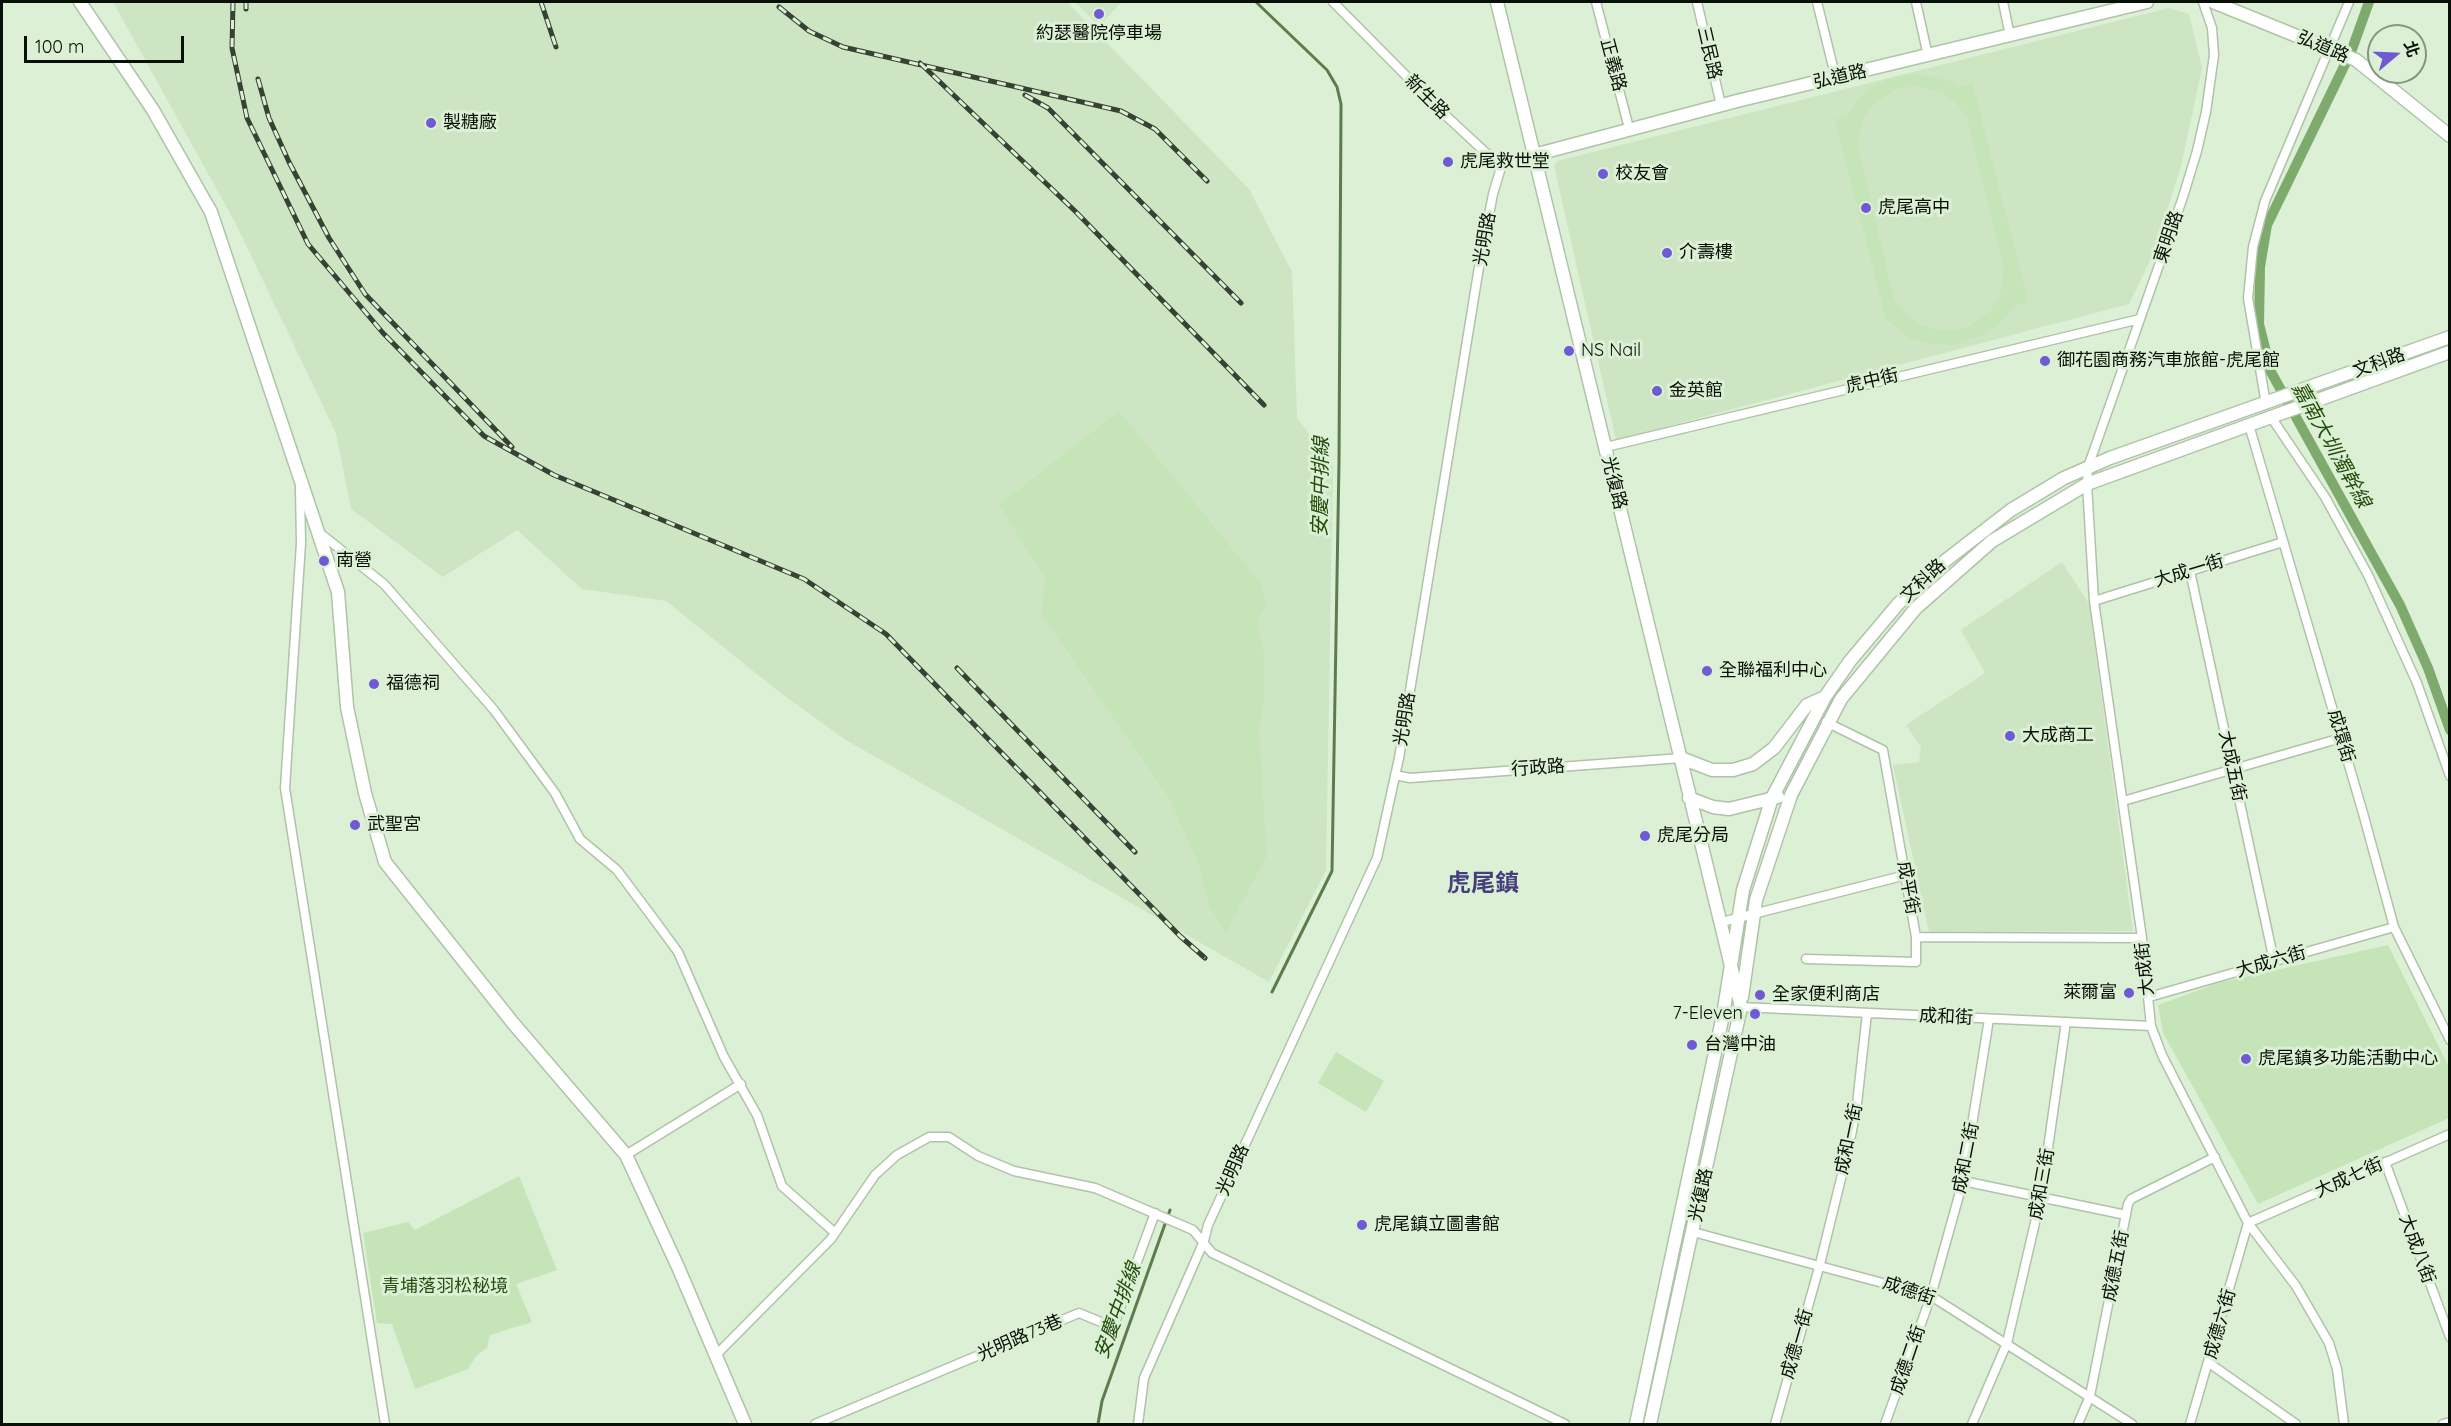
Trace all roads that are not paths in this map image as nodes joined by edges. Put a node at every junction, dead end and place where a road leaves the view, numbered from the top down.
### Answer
1 (80, 2) edge
2 (1333, 2) edge
3 (1497, 2) edge
4 (1596, 2) edge
5 (1697, 2) edge
6 (1817, 2) edge
7 (1916, 2) edge
8 (2003, 2) edge
9 (2147, 2) edge
10 (2203, 2) edge
11 (2213, 2) edge
12 (2349, 2) edge
13 (2010, 36) junction
14 (2335, 51) junction
15 (1928, 56) junction
16 (1836, 79) junction
17 (1721, 105) junction
18 (1629, 128) junction
19 (2450, 136) edge
20 (1534, 155) junction
21 (1502, 164) junction
22 (2140, 319) junction
23 (2450, 337) edge
24 (2450, 352) edge
25 (2266, 404) junction
26 (2271, 417) junction
27 (2249, 425) junction
28 (1606, 447) junction
29 (2088, 467) junction
30 (300, 474) junction
31 (2086, 484) junction
32 (321, 534) junction
33 (2283, 542) junction
34 (2190, 571) junction
35 (2094, 601) junction
36 (1825, 697) junction
37 (1826, 722) junction
38 (2341, 738) junction
39 (1681, 758) junction
40 (2232, 769) junction
41 (1395, 775) junction
42 (2450, 776) edge
43 (1791, 795) junction
44 (1689, 798) junction
45 (1772, 798) junction
46 (2123, 801) junction
47 (1906, 874) junction
48 (1753, 914) junction
49 (1738, 918) junction
50 (1722, 922) junction
51 (2394, 927) junction
52 (1916, 937) junction
53 (2142, 938) junction
54 (1806, 959) dead end
55 (2274, 961) junction
56 (1732, 964) junction
57 (2149, 997) junction
58 (1741, 1007) junction
59 (1866, 1013) junction
60 (1989, 1018) junction
61 (2067, 1022) junction
62 (2151, 1026) junction
63 (2450, 1040) edge
64 (741, 1084) junction
65 (2450, 1134) edge
66 (626, 1155) junction
67 (2215, 1157) junction
68 (2385, 1162) junction
69 (1963, 1181) junction
70 (2041, 1197) junction
71 (1155, 1213) junction
72 (2126, 1215) junction
73 (2248, 1223) junction
74 (834, 1232) junction
75 (1692, 1232) junction
76 (1204, 1241) junction
77 (1820, 1264) junction
78 (1931, 1296) junction
79 (2450, 1337) edge
80 (2007, 1343) junction
81 (717, 1354) junction
82 (2209, 1363) junction
83 (2091, 1396) junction
84 (2450, 1422) edge
85 (385, 1425) edge
86 (745, 1425) edge
87 (815, 1425) edge
88 (1138, 1425) edge
89 (1564, 1425) edge
90 (1636, 1425) edge
91 (1650, 1425) edge
92 (1775, 1425) edge
93 (1885, 1425) edge
94 (1972, 1425) edge
95 (2078, 1425) edge
96 (2132, 1425) edge
97 (2190, 1425) edge
98 (2296, 1425) edge
99 (2344, 1425) edge
100 (2443, 1425) edge

1 - 30 street
2 - 21 street, 新生路
3 - 20 street, 光復路
4 - 18 street, 正義路
5 - 17 street, 三民路
6 - 16 street
7 - 15 street
8 - 13 street
9 - 13 street, 弘道路
10 - 22 street, 東明路
11 - 14 street, 弘道路
12 - 14 street
13 - 15 street, 弘道路
14 - 19 street, 弘道路
14 - 25 street
15 - 16 street, 弘道路
16 - 17 street, 弘道路
17 - 18 street, 弘道路
18 - 20 street, 弘道路
20 - 21 street
20 - 28 street, 光復路
21 - 41 street, 光明路
22 - 28 street, 虎中街
22 - 29 street, 東明路
23 - 25 street, 文科路
24 - 26 street, 文科路
25 - 29 street, 文科路
26 - 27 street, 文科路
26 - 42 street
27 - 31 street, 文科路
27 - 33 street, 成環街
28 - 39 street, 光復路
29 - 31 street, 大成街
29 - 36 street, 文科路
30 - 32 street
30 - 85 street
31 - 35 street, 大成街
31 - 37 street, 文科路
32 - 64 street
32 - 66 street
33 - 34 street, 大成一街
33 - 38 street, 成環街
34 - 35 street, 大成一街
34 - 40 street, 大成五街
35 - 46 street, 大成街
36 - 39 street
36 - 45 street, 文科路
37 - 43 street, 文科路
37 - 47 street, 成平街
38 - 40 street
38 - 51 street, 成環街
39 - 41 street, 行政路
39 - 44 street, 光復路
40 - 46 street
40 - 55 street, 大成五街
41 - 76 street, 光明路
43 - 45 street
43 - 48 street, 文科路
44 - 45 street
44 - 50 street, 光復路
45 - 49 street, 文科路
46 - 53 street, 大成街
47 - 48 street
47 - 52 street, 成平街
48 - 49 street
48 - 58 street, 文科路
49 - 50 street
49 - 56 street, 文科路
50 - 56 street, 光復路
51 - 55 street, 大成六街
51 - 63 street, 成環街
52 - 53 street, 成平街
52 - 54 street
53 - 57 street, 大成街
55 - 57 street, 大成六街
56 - 58 street, 光復路
56 - 90 street, 光復路
57 - 62 street, 大成街
58 - 59 street, 成和街
58 - 75 street, 光復路
59 - 60 street, 成和街
59 - 77 street, 成和一街
60 - 61 street, 成和街
60 - 69 street, 成和二街
61 - 62 street, 成和街
61 - 70 street, 成和三街
62 - 67 street, 大成街
64 - 66 street
64 - 74 street
65 - 68 street, 大成七街
66 - 81 street
67 - 72 street, 成德五街
67 - 73 street, 大成街
68 - 73 street, 大成七街
68 - 79 street, 大成八街
69 - 70 street
69 - 78 street, 成和二街
70 - 72 street
70 - 80 street, 成和三街
71 - 74 street
71 - 76 street
71 - 87 street, 光明路73巷
72 - 83 street, 成德五街
73 - 82 street, 成德六街
73 - 99 street, 大成街
74 - 81 street
75 - 77 street, 成德街
75 - 91 street, 光復路
76 - 88 street, 光明路
76 - 89 street
77 - 78 street, 成德街
77 - 92 street, 成德一街
78 - 80 street, 成德街
78 - 93 street, 成德二街
80 - 83 street, 成德街
80 - 94 street, 成和三街
81 - 86 street
82 - 97 street, 成德六街
82 - 98 street
83 - 95 street, 成德五街
83 - 96 street, 成德街
84 - 100 street

